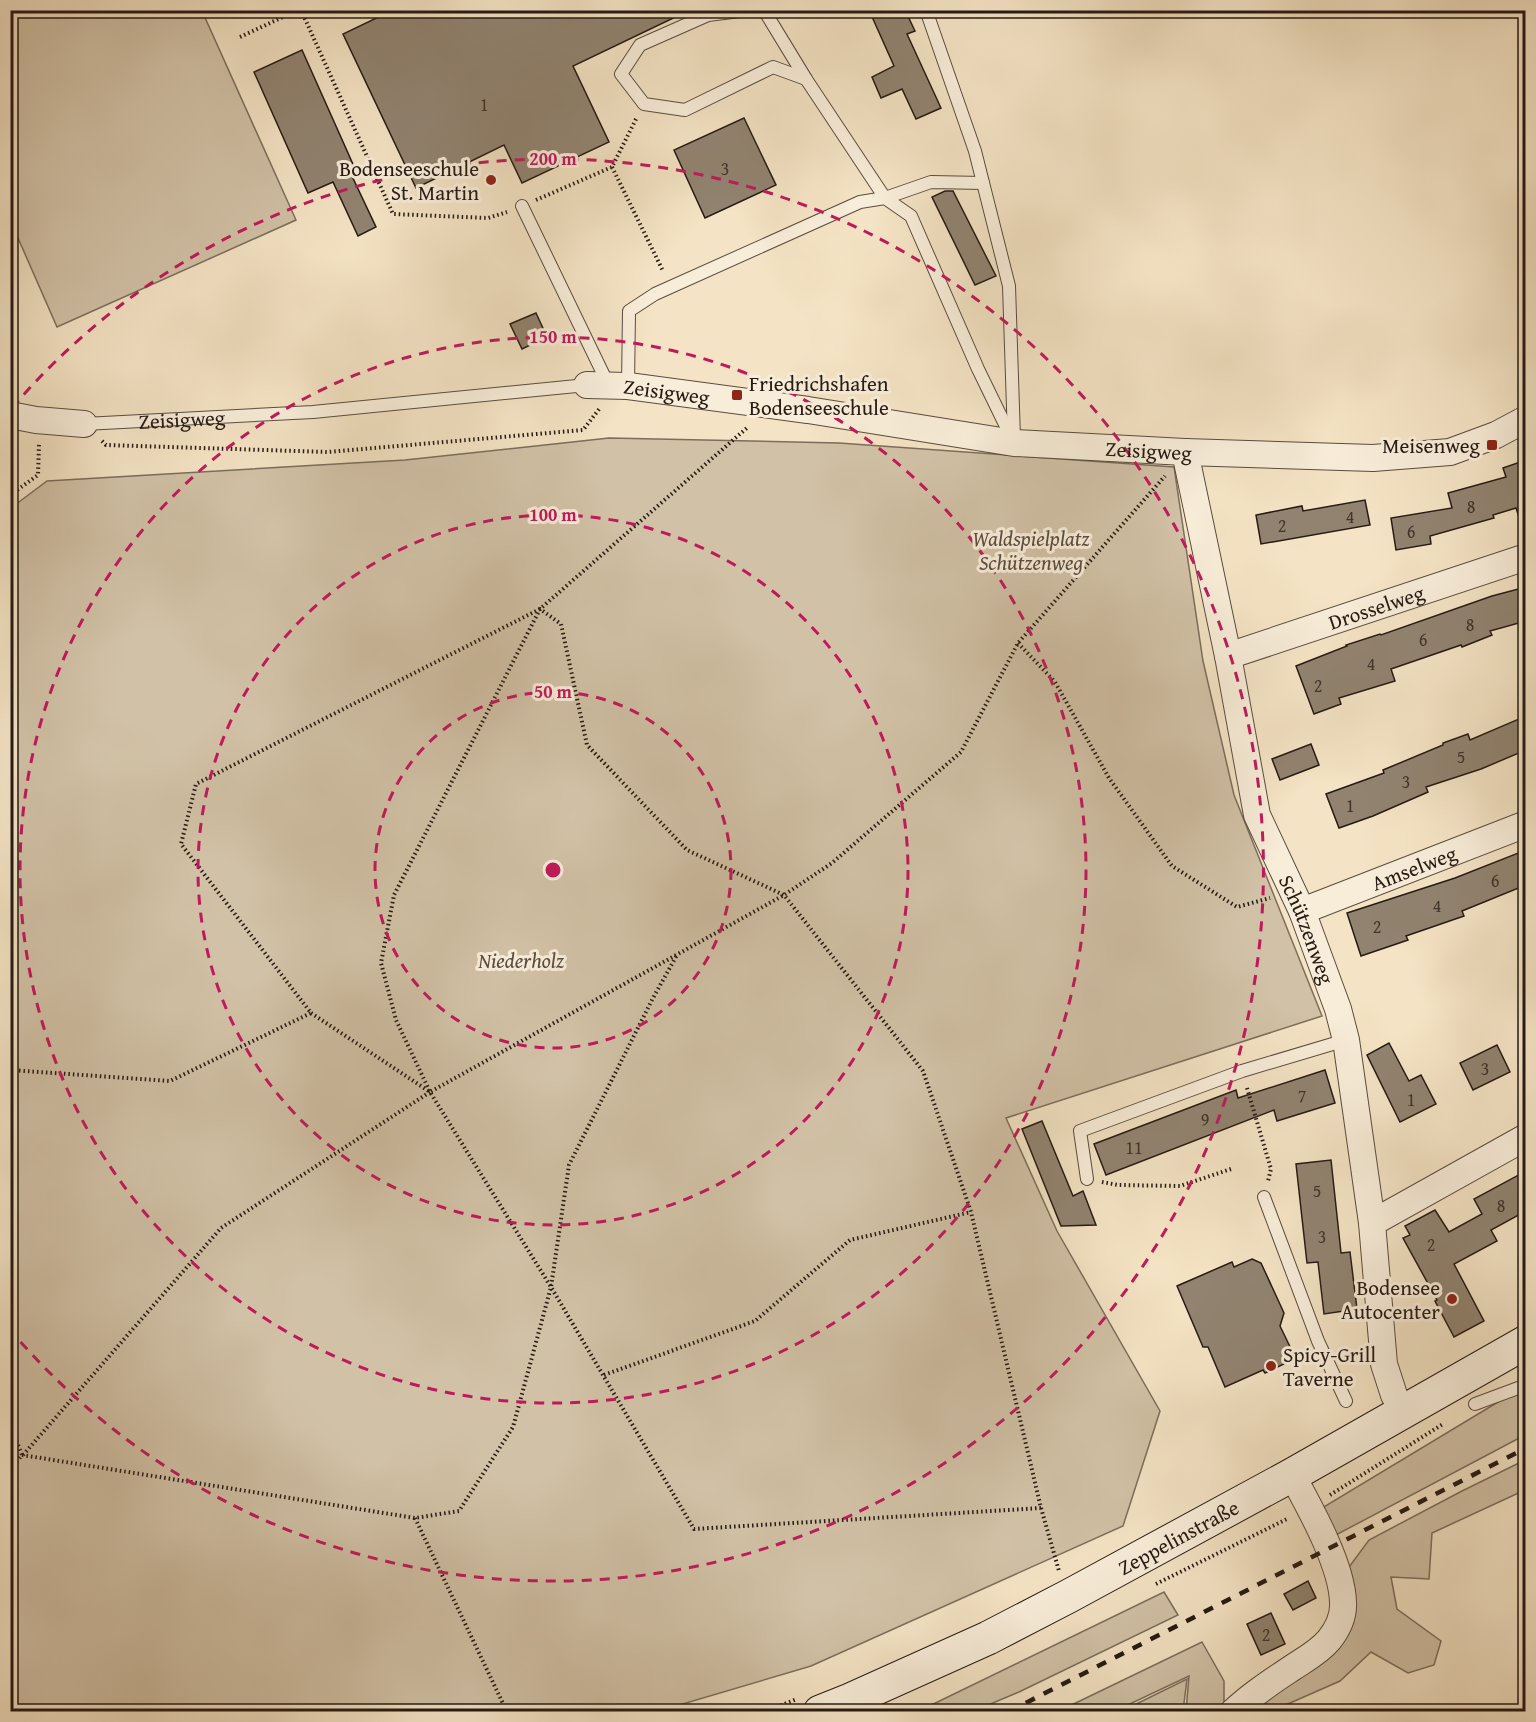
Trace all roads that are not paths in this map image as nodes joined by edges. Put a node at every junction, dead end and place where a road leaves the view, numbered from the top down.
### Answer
1 (748, 10) edge
2 (764, 10) edge
3 (926, 10) edge
4 (806, 79) junction
5 (983, 183) junction
6 (885, 198) junction
7 (522, 206) road end
8 (610, 386) junction
9 (10, 414) edge
10 (1526, 419) edge
11 (84, 424) joint
12 (1014, 442) junction
13 (1185, 453) junction
14 (1526, 557) edge
15 (1228, 656) junction
16 (1526, 824) edge
17 (1298, 901) junction
18 (1346, 1040) junction
19 (1526, 1137) edge
20 (1087, 1179) road end
21 (1264, 1197) road end
22 (1372, 1223) junction
23 (1526, 1342) edge
24 (1526, 1385) edge
25 (1346, 1401) dead end
26 (1475, 1404) road end
27 (1403, 1412) junction
28 (1292, 1475) junction
29 (820, 1712) edge
30 (1233, 1712) edge

1 - 4 lane
2 - 4 lane
3 - 5 lane
4 - 6 lane
5 - 6 lane
5 - 12 lane
6 - 8 lane
6 - 12 lane
7 - 8 lane
8 - 11 lane, Zeisigweg
8 - 12 street, Zeisigweg
9 - 11 street
10 - 13 street, Zeisigweg
12 - 13 street, Zeisigweg
13 - 15 street, Schützenweg
14 - 15 street, Drosselweg
15 - 17 street, Schützenweg
16 - 17 street, Amselweg
17 - 18 street, Schützenweg
18 - 20 lane
18 - 22 street, Schützenweg
19 - 22 street
21 - 25 lane
22 - 27 street, Schützenweg
23 - 27 main road, Zeppelinstraße
24 - 26 lane
27 - 28 main road, Zeppelinstraße
28 - 29 main road, Zeppelinstraße
28 - 30 street

